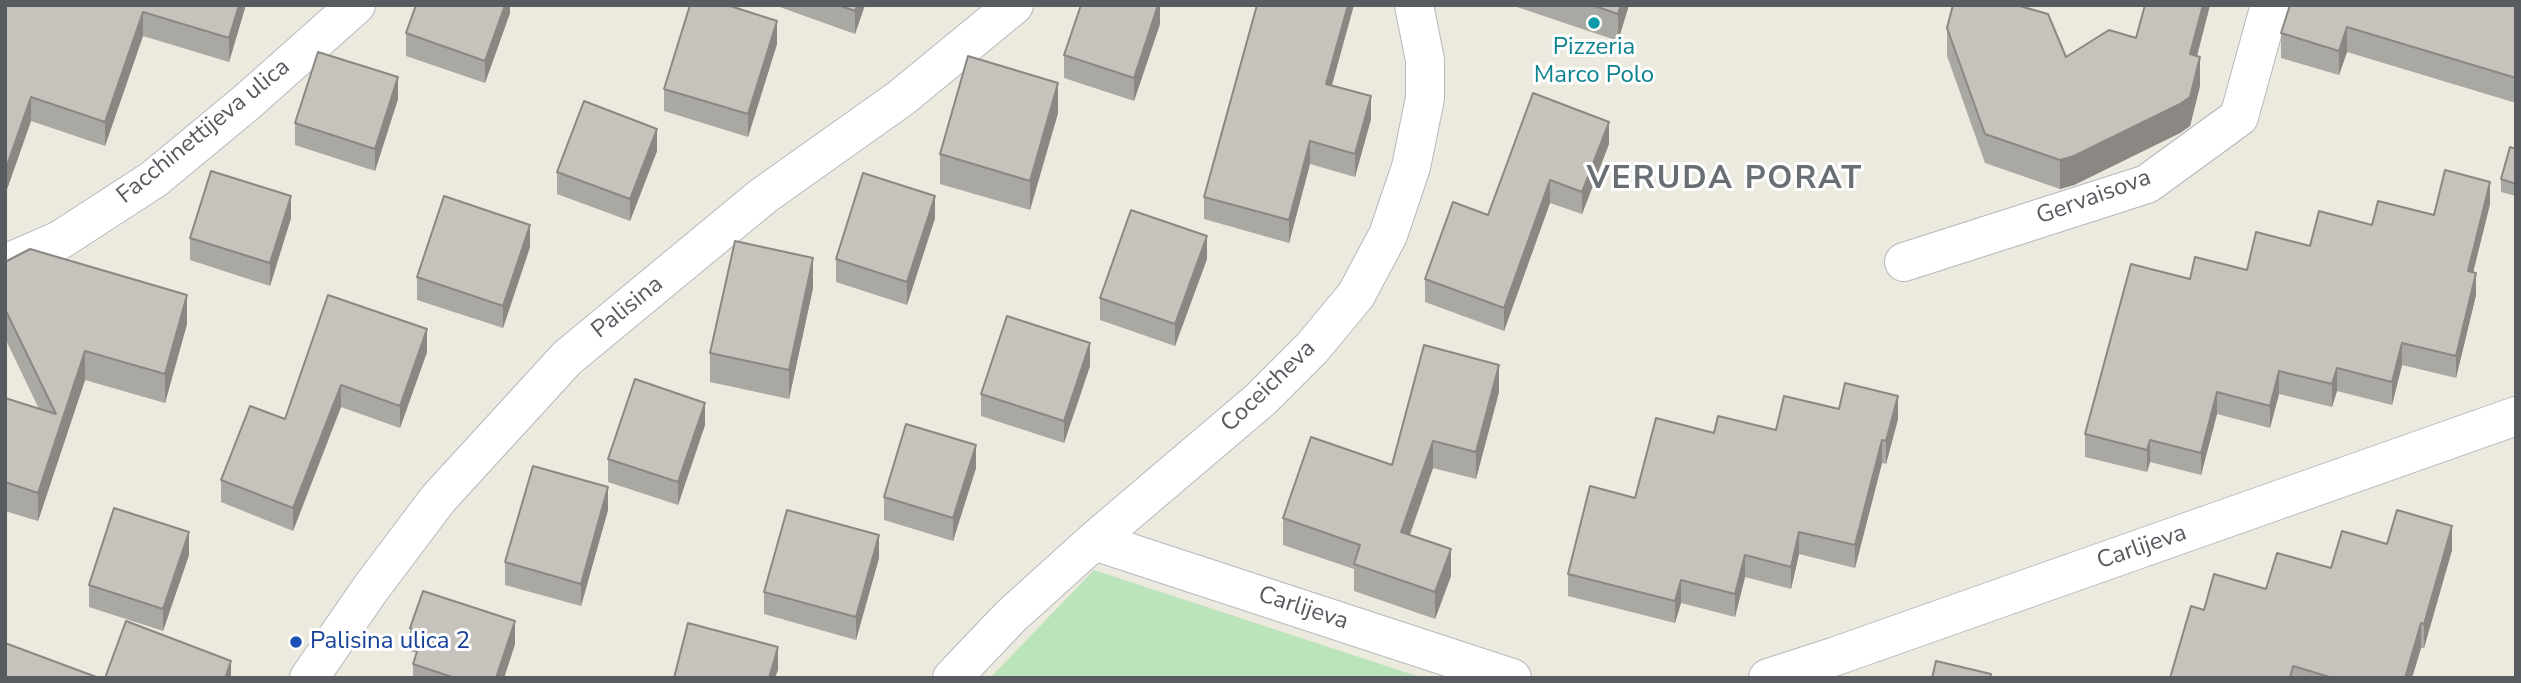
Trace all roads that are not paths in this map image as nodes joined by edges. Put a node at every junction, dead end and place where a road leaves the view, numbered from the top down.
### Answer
1 (356, 5) edge
2 (1014, 5) edge
3 (1414, 5) edge
4 (2270, 5) edge
5 (1904, 262) dead end
6 (5, 264) edge
7 (2516, 416) edge
8 (1094, 541) junction
9 (309, 678) edge
10 (952, 678) edge
11 (1512, 678) edge
12 (1768, 678) edge

1 - 6 street, Facchinettijeva ulica
2 - 9 street, Palisina
3 - 8 street, Coceicheva
4 - 5 street, Gervaisova
7 - 12 street, Carlijeva
8 - 10 street, Coceicheva
8 - 11 street, Carlijeva

